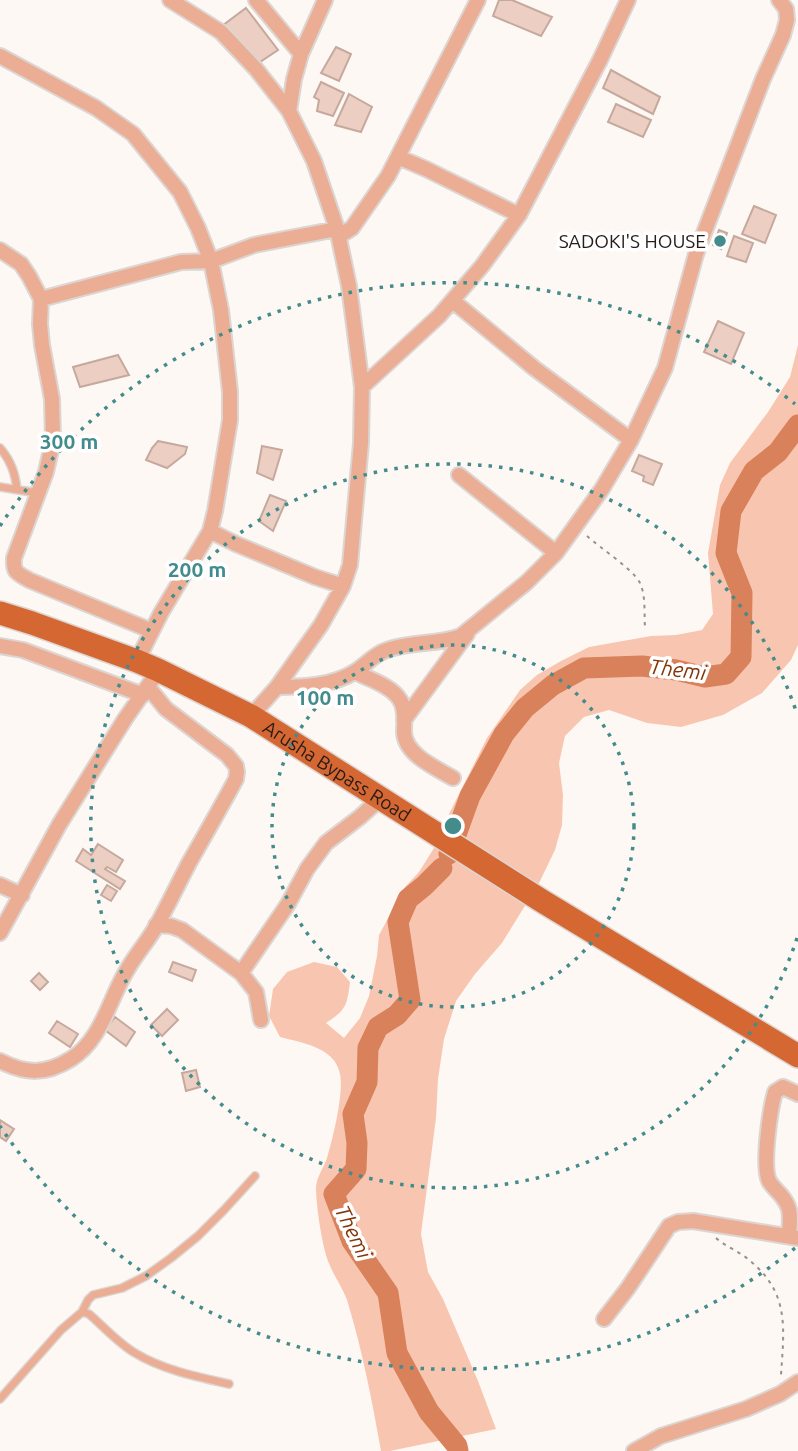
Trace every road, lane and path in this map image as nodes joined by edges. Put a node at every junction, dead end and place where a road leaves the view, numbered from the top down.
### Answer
1 (170, 0) edge
2 (256, 0) edge
3 (325, 0) edge
4 (478, 0) edge
5 (628, 0) edge
6 (779, 0) edge
7 (793, 20) edge
8 (301, 54) junction
9 (0, 56) edge
10 (289, 111) junction
11 (398, 157) junction
12 (519, 215) junction
13 (337, 229) junction
14 (0, 250) edge
15 (211, 261) junction
16 (41, 299) junction
17 (453, 301) junction
18 (362, 387) junction
19 (631, 440) junction
20 (0, 448) edge
21 (459, 475) dead end
22 (0, 487) edge
23 (17, 489) junction
24 (38, 493) junction
25 (576, 526) junction
26 (210, 531) junction
27 (556, 553) junction
28 (0, 567) edge
29 (16, 572) junction
30 (342, 586) junction
31 (0, 613) edge
32 (472, 627) junction
33 (645, 627) dead end
34 (152, 631) junction
35 (0, 646) edge
36 (137, 661) junction
37 (355, 672) junction
38 (150, 684) junction
39 (277, 687) junction
40 (251, 716) junction
41 (404, 720) junction
42 (453, 778) dead end
43 (381, 798) junction
44 (0, 885) edge
45 (22, 895) junction
46 (156, 925) junction
47 (0, 933) edge
48 (241, 973) junction
49 (261, 1020) dead end
50 (798, 1056) edge
51 (0, 1061) edge
52 (798, 1094) edge
53 (255, 1176) dead end
54 (701, 1222) junction
55 (794, 1237) edge
56 (82, 1312) junction
57 (604, 1319) dead end
58 (798, 1382) edge
59 (229, 1384) dead end
60 (780, 1394) junction
61 (0, 1399) edge
62 (634, 1451) edge

1 - 10 street
2 - 8 street
3 - 8 street
4 - 11 street
5 - 12 street
6 - 7 street
7 - 19 street
8 - 10 street
9 - 15 street
10 - 13 street
11 - 12 street
11 - 13 street
12 - 17 street
13 - 15 street
13 - 18 street
14 - 16 street
15 - 16 street
15 - 26 street
16 - 24 street
17 - 18 street
17 - 19 street
18 - 30 street
19 - 25 street
20 - 23 lane
21 - 27 street
22 - 23 lane
23 - 24 lane
24 - 29 street
25 - 27 street
25 - 33 path
26 - 30 street
26 - 34 street
27 - 32 street
28 - 29 street
29 - 34 street
30 - 39 street
31 - 36 main road, Arusha Bypass Road
32 - 37 street
32 - 41 street
34 - 36 street
35 - 38 street
36 - 38 main road, Arusha Bypass Road
37 - 39 street
37 - 41 street
38 - 40 main road, Arusha Bypass Road
38 - 45 street
38 - 46 street
39 - 40 street
40 - 43 main road, Arusha Bypass Road
41 - 42 street
43 - 48 street
43 - 50 main road, Arusha Bypass Road
44 - 45 street
45 - 47 street
46 - 48 street
46 - 51 street
48 - 49 street
52 - 55 street
53 - 56 lane
54 - 55 street
54 - 57 street
54 - 60 path
56 - 59 lane
56 - 61 lane
58 - 60 street
60 - 62 street

